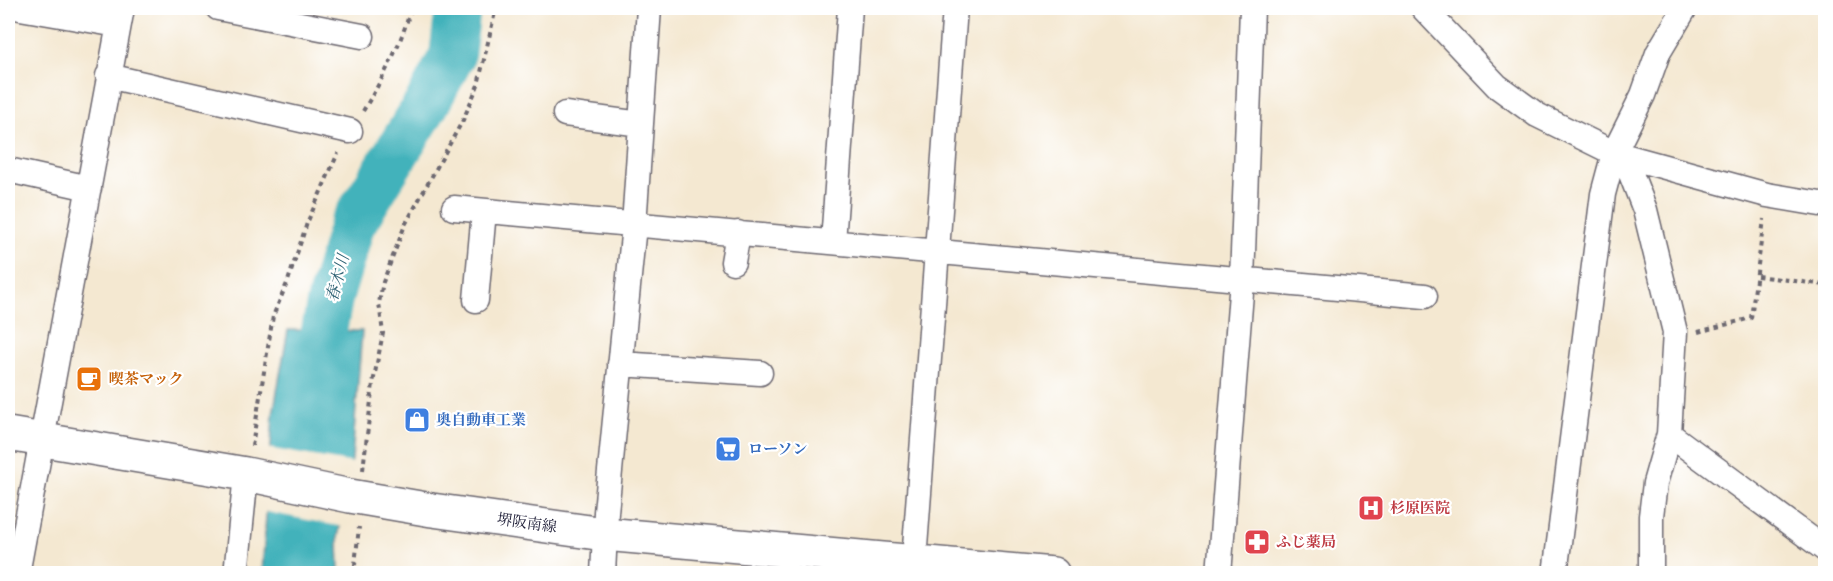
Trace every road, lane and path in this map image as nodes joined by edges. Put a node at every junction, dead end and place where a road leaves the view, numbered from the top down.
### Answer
1 (20, 8) edge
2 (219, 8) edge
3 (411, 8) edge
4 (496, 8) edge
5 (649, 8) edge
6 (850, 8) edge
7 (955, 8) edge
8 (1252, 8) edge
9 (1424, 8) edge
10 (1685, 8) edge
11 (120, 16) edge
12 (362, 36) dead end
13 (108, 76) junction
14 (565, 114) dead end
15 (641, 124) junction
16 (350, 131) junction
17 (1619, 154) junction
18 (8, 170) edge
19 (89, 188) junction
20 (1767, 195) junction
21 (1826, 205) edge
22 (454, 208) dead end
23 (484, 211) junction
24 (634, 225) junction
25 (738, 234) junction
26 (833, 242) junction
27 (937, 253) junction
28 (733, 262) dead end
29 (1756, 276) junction
30 (1242, 280) junction
31 (1826, 285) edge
32 (1425, 296) dead end
33 (476, 300) dead end
34 (1674, 339) junction
35 (620, 364) junction
36 (760, 373) dead end
37 (8, 434) edge
38 (1669, 434) junction
39 (42, 441) junction
40 (252, 467) junction
41 (358, 497) junction
42 (604, 534) junction
43 (1826, 550) edge
44 (914, 568) edge
45 (17, 573) edge
46 (236, 573) edge
47 (357, 573) edge
48 (603, 573) edge
49 (1053, 573) edge
50 (1219, 573) edge
51 (1555, 573) edge
52 (1651, 573) edge

1 - 11 street
2 - 12 street
3 - 16 path
4 - 41 path
5 - 15 street
6 - 26 street
7 - 27 street
8 - 30 street
9 - 17 street
10 - 17 street
11 - 13 street
13 - 16 street
13 - 19 street
14 - 15 street
15 - 24 street
16 - 40 path
17 - 20 street
17 - 34 street
17 - 51 street
18 - 19 street
19 - 39 street
20 - 21 street
20 - 29 path
22 - 23 street
23 - 24 street
23 - 33 street
24 - 25 street
24 - 35 street
25 - 26 street
25 - 28 street
26 - 27 street
27 - 30 street
27 - 44 street
29 - 31 path
29 - 34 path
30 - 32 street
30 - 50 street
34 - 38 street
35 - 36 street
35 - 42 street
37 - 39 main road, 堺阪南線
38 - 43 street
38 - 52 street
39 - 40 main road, 堺阪南線
39 - 45 street
40 - 41 main road, 堺阪南線
40 - 46 street
41 - 42 main road, 堺阪南線
41 - 47 path
42 - 44 main road, 堺阪南線
42 - 48 street
44 - 49 main road, 堺阪南線

